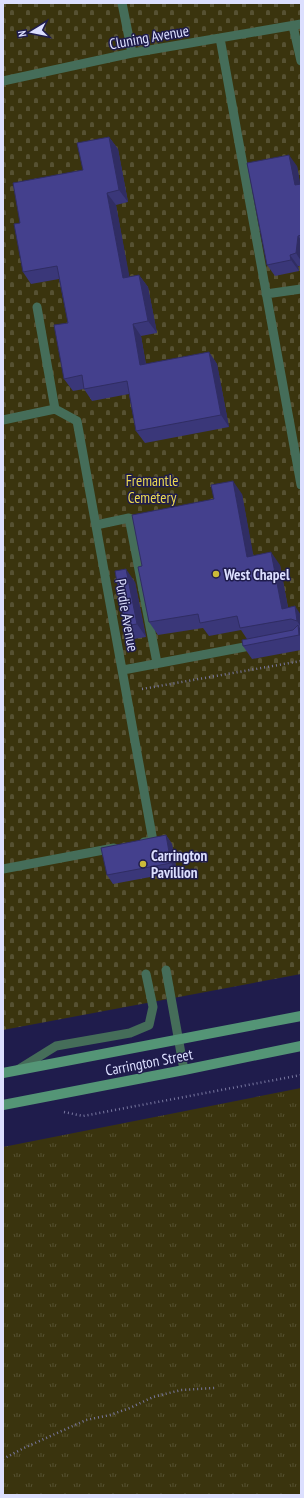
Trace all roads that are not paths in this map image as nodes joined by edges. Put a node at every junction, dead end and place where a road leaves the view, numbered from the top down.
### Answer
1 (122, 3) edge
2 (297, 25) edge
3 (220, 38) junction
4 (132, 53) junction
5 (301, 61) edge
6 (3, 81) edge
7 (301, 289) edge
8 (266, 294) junction
9 (37, 307) dead end
10 (55, 409) junction
11 (3, 420) edge
12 (301, 486) edge
13 (96, 525) junction
14 (263, 644) edge
15 (157, 664) junction
16 (122, 670) junction
17 (3, 869) edge
18 (166, 970) dead end
19 (146, 974) dead end
20 (301, 1016) edge
21 (178, 1039) junction
22 (301, 1046) edge
23 (184, 1070) junction
24 (16, 1071) junction
25 (3, 1073) edge
26 (3, 1105) edge

1 - 4 lane
2 - 3 lane, Cluning Avenue
2 - 5 lane
3 - 4 lane, Cluning Avenue
3 - 8 lane
4 - 6 lane, Cluning Avenue
7 - 8 lane
8 - 12 lane
9 - 10 lane
10 - 11 lane
10 - 13 lane, Purdie Avenue
13 - 15 lane
13 - 16 lane, Purdie Avenue
14 - 15 lane
15 - 16 lane
16 - 17 lane, Purdie Avenue
18 - 21 lane
19 - 24 lane
20 - 21 main road, Carrington Street
21 - 23 lane
21 - 24 main road, Carrington Street
22 - 23 main road, Carrington Street
23 - 26 main road, Carrington Street
24 - 25 main road, Carrington Street

